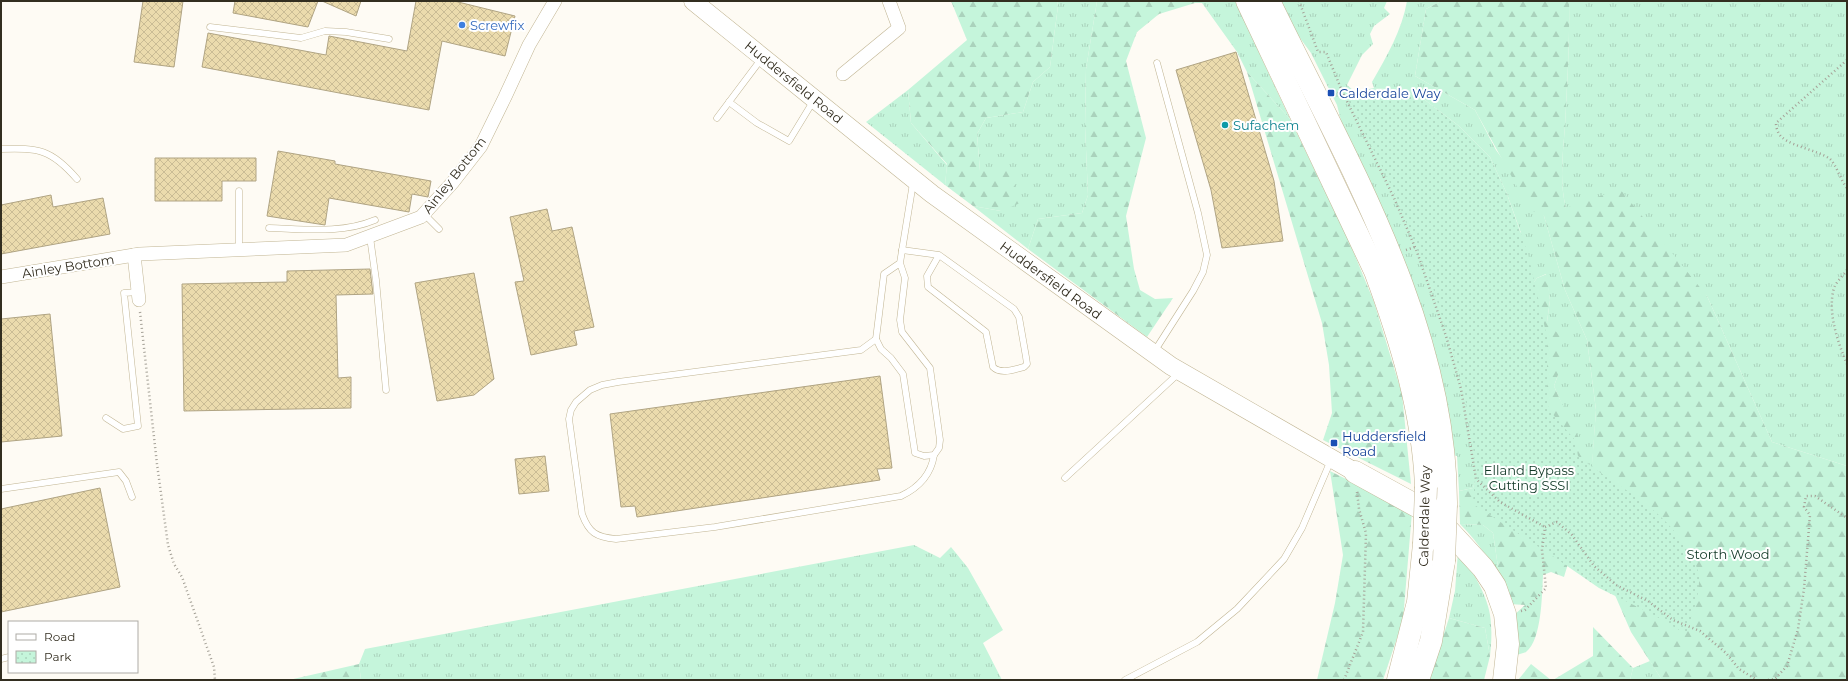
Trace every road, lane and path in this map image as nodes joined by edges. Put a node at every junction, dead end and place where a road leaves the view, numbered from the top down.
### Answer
1 (555, 1) edge
2 (693, 1) edge
3 (889, 1) edge
4 (1247, 1) edge
5 (1269, 1) edge
6 (210, 26) dead end
7 (389, 39) dead end
8 (763, 56) junction
9 (1847, 60) edge
10 (1157, 62) dead end
11 (843, 74) dead end
12 (815, 99) junction
13 (729, 102) junction
14 (717, 118) dead end
15 (1, 149) edge
16 (77, 179) dead end
17 (913, 179) junction
18 (1847, 188) edge
19 (239, 191) dead end
20 (424, 214) junction
21 (375, 220) dead end
22 (350, 227) junction
23 (269, 228) dead end
24 (439, 229) dead end
25 (370, 237) junction
26 (352, 243) junction
27 (239, 249) junction
28 (902, 250) junction
29 (134, 255) junction
30 (939, 255) junction
31 (900, 263) junction
32 (1847, 270) edge
33 (1, 277) edge
34 (139, 296) junction
35 (876, 339) junction
36 (1153, 354) junction
37 (1847, 364) edge
38 (1180, 372) junction
39 (386, 390) dead end
40 (106, 418) dead end
41 (934, 455) junction
42 (1332, 458) junction
43 (1355, 472) junction
44 (1065, 478) dead end
45 (1, 489) edge
46 (132, 497) dead end
47 (1847, 518) edge
48 (1505, 614) junction
49 (215, 680) edge
50 (1125, 680) edge
51 (1344, 680) edge
52 (1398, 680) edge
53 (1418, 680) edge
54 (1504, 680) edge
55 (1757, 680) edge
56 (1768, 680) edge

1 - 20 street, Ainley Bottom
2 - 8 street, Huddersfield Road
3 - 11 street
4 - 52 highway, Calderdale Way, bridge
5 - 53 highway, Calderdale Way, bridge
6 - 7 lane
8 - 12 street, Huddersfield Road
8 - 13 lane
9 - 18 path
10 - 36 lane
12 - 13 lane
12 - 17 street, Huddersfield Road
13 - 14 lane
15 - 16 lane
17 - 28 lane
17 - 36 street, Huddersfield Road
19 - 27 lane
20 - 24 lane
20 - 25 street, Ainley Bottom
21 - 22 lane
22 - 23 lane
22 - 26 lane
25 - 26 street, Ainley Bottom
25 - 39 lane
26 - 27 street, Ainley Bottom
27 - 29 street, Ainley Bottom
28 - 30 lane
28 - 31 lane
29 - 33 street, Ainley Bottom
29 - 34 street
30 - 30 lane
31 - 35 lane
31 - 41 lane
32 - 37 path
34 - 40 lane
34 - 49 path
35 - 41 lane
35 - 41 lane
36 - 38 street, Huddersfield Road
38 - 42 street, Huddersfield Road
38 - 44 lane
42 - 43 street, Huddersfield Road
42 - 50 lane
43 - 48 highway
43 - 51 path
45 - 46 lane
47 - 56 path
48 - 54 highway
48 - 55 path

